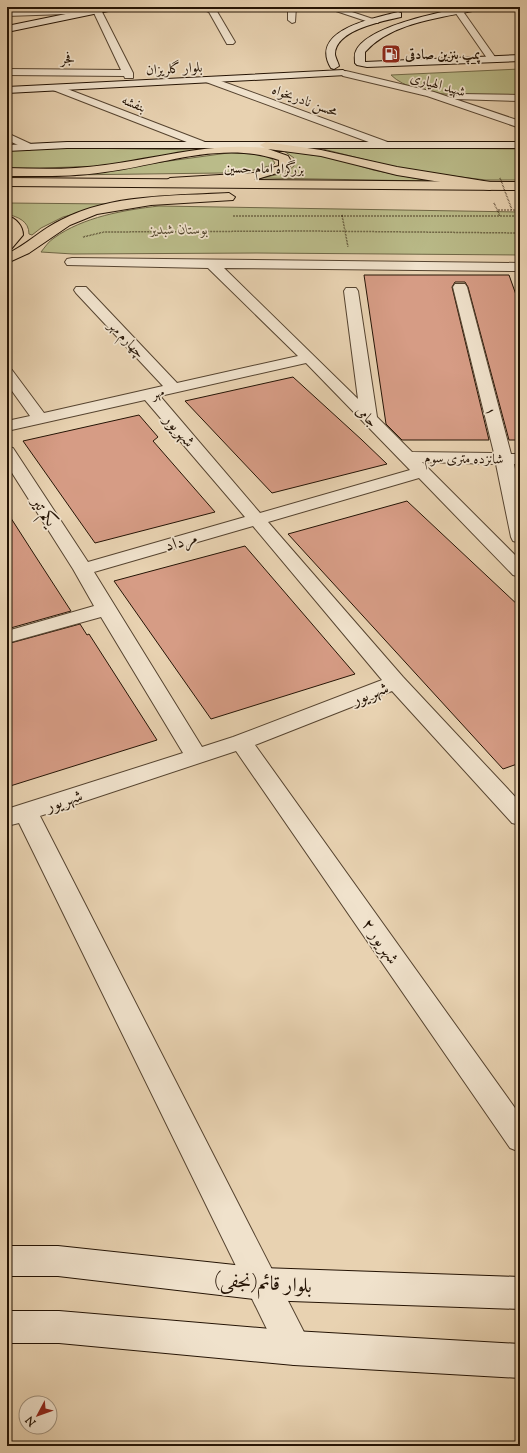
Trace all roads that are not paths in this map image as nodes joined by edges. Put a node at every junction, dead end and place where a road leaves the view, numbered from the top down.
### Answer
1 (60, 7) edge
2 (114, 7) edge
3 (202, 7) edge
4 (292, 7) edge
5 (328, 7) edge
6 (478, 7) edge
7 (97, 10) junction
8 (71, 11) junction
9 (411, 12) dead end
10 (459, 12) junction
11 (7, 13) edge
12 (292, 20) dead end
13 (375, 21) junction
14 (7, 29) edge
15 (230, 42) dead end
16 (520, 58) edge
17 (492, 59) junction
18 (520, 65) edge
19 (367, 66) junction
20 (341, 67) junction
21 (7, 72) edge
22 (129, 75) junction
23 (210, 80) junction
24 (7, 81) edge
25 (57, 88) junction
26 (7, 90) edge
27 (430, 94) junction
28 (520, 98) edge
29 (520, 125) edge
30 (7, 136) edge
31 (201, 144) junction
32 (253, 144) junction
33 (520, 145) edge
34 (389, 146) junction
35 (29, 147) junction
36 (7, 148) edge
37 (7, 172) edge
38 (7, 182) edge
39 (160, 182) junction
40 (496, 182) junction
41 (520, 186) edge
42 (102, 197) dead end
43 (229, 197) junction
44 (245, 197) dead end
45 (7, 220) edge
46 (7, 245) edge
47 (7, 259) edge
48 (72, 262) dead end
49 (212, 264) junction
50 (520, 267) edge
51 (460, 287) dead end
52 (81, 290) dead end
53 (351, 291) dead end
54 (309, 358) junction
55 (7, 373) edge
56 (173, 388) junction
57 (149, 394) junction
58 (39, 417) junction
59 (369, 418) junction
60 (7, 426) edge
61 (7, 452) edge
62 (408, 457) junction
63 (512, 459) edge
64 (422, 472) junction
65 (256, 520) junction
66 (520, 536) edge
67 (83, 569) junction
68 (520, 571) edge
69 (106, 609) junction
70 (7, 637) edge
71 (396, 682) junction
72 (241, 742) junction
73 (197, 757) junction
74 (517, 811) edge
75 (16, 815) edge
76 (520, 1139) edge
77 (7, 1261) edge
78 (262, 1284) junction
79 (520, 1293) edge
80 (7, 1327) edge
81 (294, 1348) junction
82 (520, 1361) edge

1 - 8 street
2 - 7 street
3 - 15 street
4 - 12 street
5 - 13 street
6 - 10 street
7 - 8 street
7 - 14 street
7 - 22 street
8 - 11 street
9 - 13 street
10 - 17 street
10 - 19 street
13 - 20 street
16 - 17 street
17 - 19 street
18 - 19 street
19 - 20 street
19 - 20 street
20 - 22 street, بلوار گلریزان
20 - 23 street, بلوار گلریزان
20 - 27 street, شهید الهیاری
21 - 22 street, فجر
22 - 24 street, بلوار گلریزان
23 - 25 street, بلوار گلریزان
23 - 34 street, محسن نادریخواه
25 - 26 street, بلوار گلریزان
25 - 31 street, بنفشه
27 - 28 street
27 - 29 street, شهید الهیاری
30 - 35 street
31 - 32 street
31 - 35 street
32 - 34 street
32 - 40 main road
33 - 34 street
35 - 36 street
37 - 39 main road
38 - 39 main road, بزرگراه امام حسین
39 - 40 main road, بزرگراه امام حسین
40 - 41 main road, بزرگراه امام حسین
42 - 43 main road, بزرگراه امام حسین
43 - 44 main road, بزرگراه امام حسین
43 - 47 main road
45 - 46 main road
48 - 49 street
49 - 50 street
49 - 54 street, جامی
51 - 63 street, ۱
52 - 56 street, چهارم مهر
53 - 59 street
54 - 56 street, مهر
54 - 59 street, جامی
55 - 58 street
56 - 57 street, مهر
57 - 58 street, مهر
57 - 65 street, شهریور
58 - 60 street, مهر
59 - 62 street, جامی
61 - 67 street, یکم تیر
62 - 63 street, شانزده متری سوم
62 - 64 street, جامی
63 - 66 street, ۱
64 - 65 street, مرداد
64 - 68 street, جامی
65 - 67 street, مرداد
65 - 71 street, شهریور
67 - 69 street
69 - 70 street
69 - 73 street
71 - 72 street, شهریور
71 - 74 street
72 - 73 street, شهریور
72 - 76 street, شهریور ۲
73 - 75 street, شهریور
75 - 78 street
77 - 78 street, بلوار قائم(نجفی)
78 - 79 street, بلوار قائم(نجفی)
78 - 81 street
80 - 81 street
81 - 82 street

